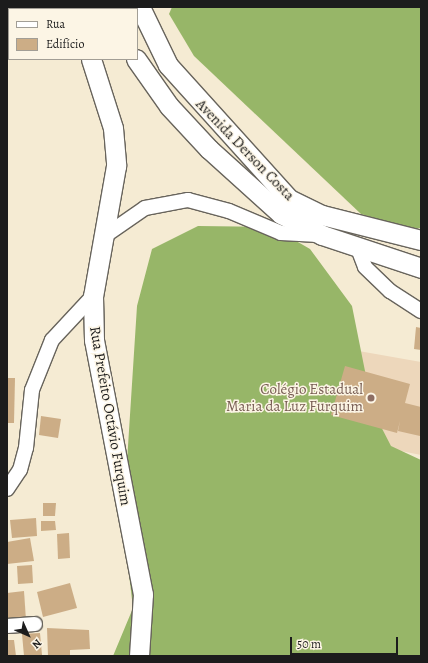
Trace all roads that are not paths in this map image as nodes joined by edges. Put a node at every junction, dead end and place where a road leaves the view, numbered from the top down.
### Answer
1 (140, 7) edge
2 (91, 60) edge
3 (137, 60) edge
4 (106, 235) junction
5 (322, 235) junction
6 (421, 240) edge
7 (357, 246) junction
8 (421, 268) edge
9 (93, 296) junction
10 (421, 311) edge
11 (7, 489) edge
12 (35, 624) dead end
13 (7, 626) edge
14 (139, 656) edge

1 - 6 main road, Avenida Derson Costa
2 - 4 main road, Rua Prefeito Octávio Furquim
3 - 5 main road, Avenida Derson Costa
4 - 5 street
4 - 9 main road, Rua Prefeito Octávio Furquim
5 - 7 main road, Avenida Derson Costa
7 - 8 main road, Avenida Derson Costa
7 - 10 street
9 - 11 street
9 - 14 main road, Rua Prefeito Octávio Furquim
12 - 13 street

